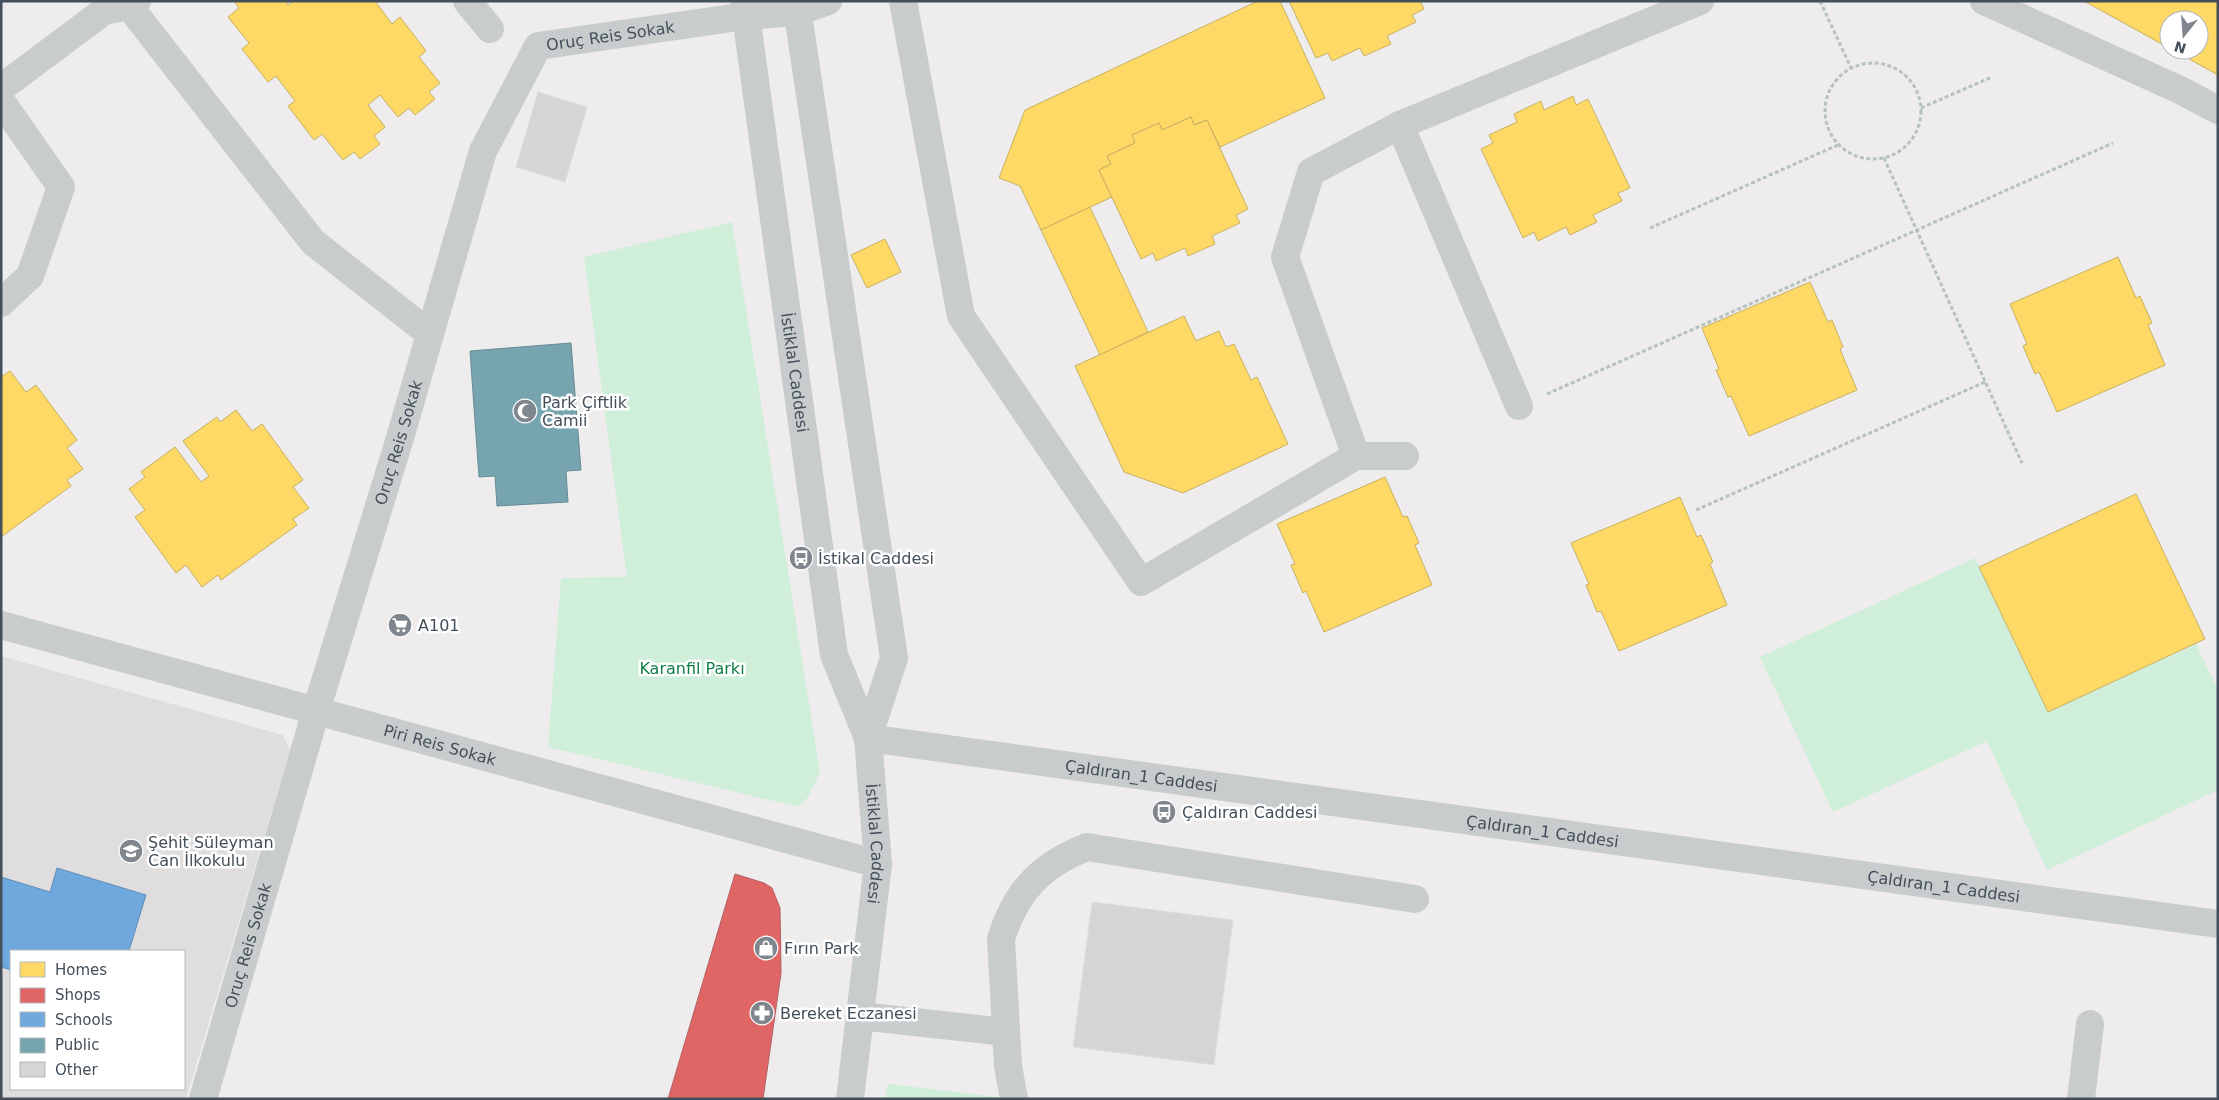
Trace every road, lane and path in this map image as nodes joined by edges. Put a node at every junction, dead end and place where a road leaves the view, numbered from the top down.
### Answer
1 (467, 1) edge
2 (828, 1) edge
3 (903, 1) edge
4 (1700, 1) edge
5 (1820, 1) edge
6 (1984, 1) edge
7 (133, 4) edge
8 (796, 6) edge
9 (745, 8) edge
10 (490, 29) dead end
11 (1851, 68) junction
12 (1992, 77) dead end
13 (1, 88) edge
14 (1, 101) edge
15 (1922, 108) junction
16 (2218, 110) edge
17 (1400, 125) junction
18 (2113, 143) dead end
19 (1838, 144) junction
20 (1884, 158) junction
21 (1650, 228) dead end
22 (1916, 230) junction
23 (1, 303) edge
24 (430, 334) junction
25 (1985, 382) junction
26 (1519, 406) joint
27 (1356, 456) junction
28 (1405, 456) dead end
29 (2022, 462) dead end
30 (1696, 510) dead end
31 (1, 625) edge
32 (316, 711) junction
33 (868, 738) junction
34 (878, 864) junction
35 (1415, 899) dead end
36 (2218, 924) edge
37 (860, 1016) junction
38 (2090, 1024) dead end
39 (1006, 1032) junction
40 (204, 1099) edge
41 (850, 1099) edge
42 (1014, 1099) edge
43 (2081, 1099) edge

1 - 10 street
2 - 8 street, Oruç Reis Sokak
3 - 27 street
4 - 17 street
5 - 11 path
6 - 16 street
7 - 13 street
7 - 24 street
8 - 9 street, Oruç Reis Sokak
8 - 33 street, İstiklal Caddesi
9 - 24 street, Oruç Reis Sokak
9 - 33 street, İstiklal Caddesi
11 - 15 path
11 - 19 path
12 - 15 path
14 - 23 street
15 - 20 path
17 - 26 street
17 - 27 street
18 - 22 path
19 - 20 path
19 - 21 path
20 - 22 path
22 - 25 path
22 - 26 path
24 - 32 street, Oruç Reis Sokak
25 - 29 path
25 - 30 path
27 - 28 street
31 - 32 street, Piri Reis Sokak
32 - 34 street, Piri Reis Sokak
32 - 40 street, Oruç Reis Sokak
33 - 34 street, İstiklal Caddesi
33 - 36 street, Çaldıran_1 Caddesi
34 - 37 street, İstiklal Caddesi
35 - 39 street
37 - 39 street
37 - 41 street, İstiklal Caddesi
38 - 43 street
39 - 42 street

